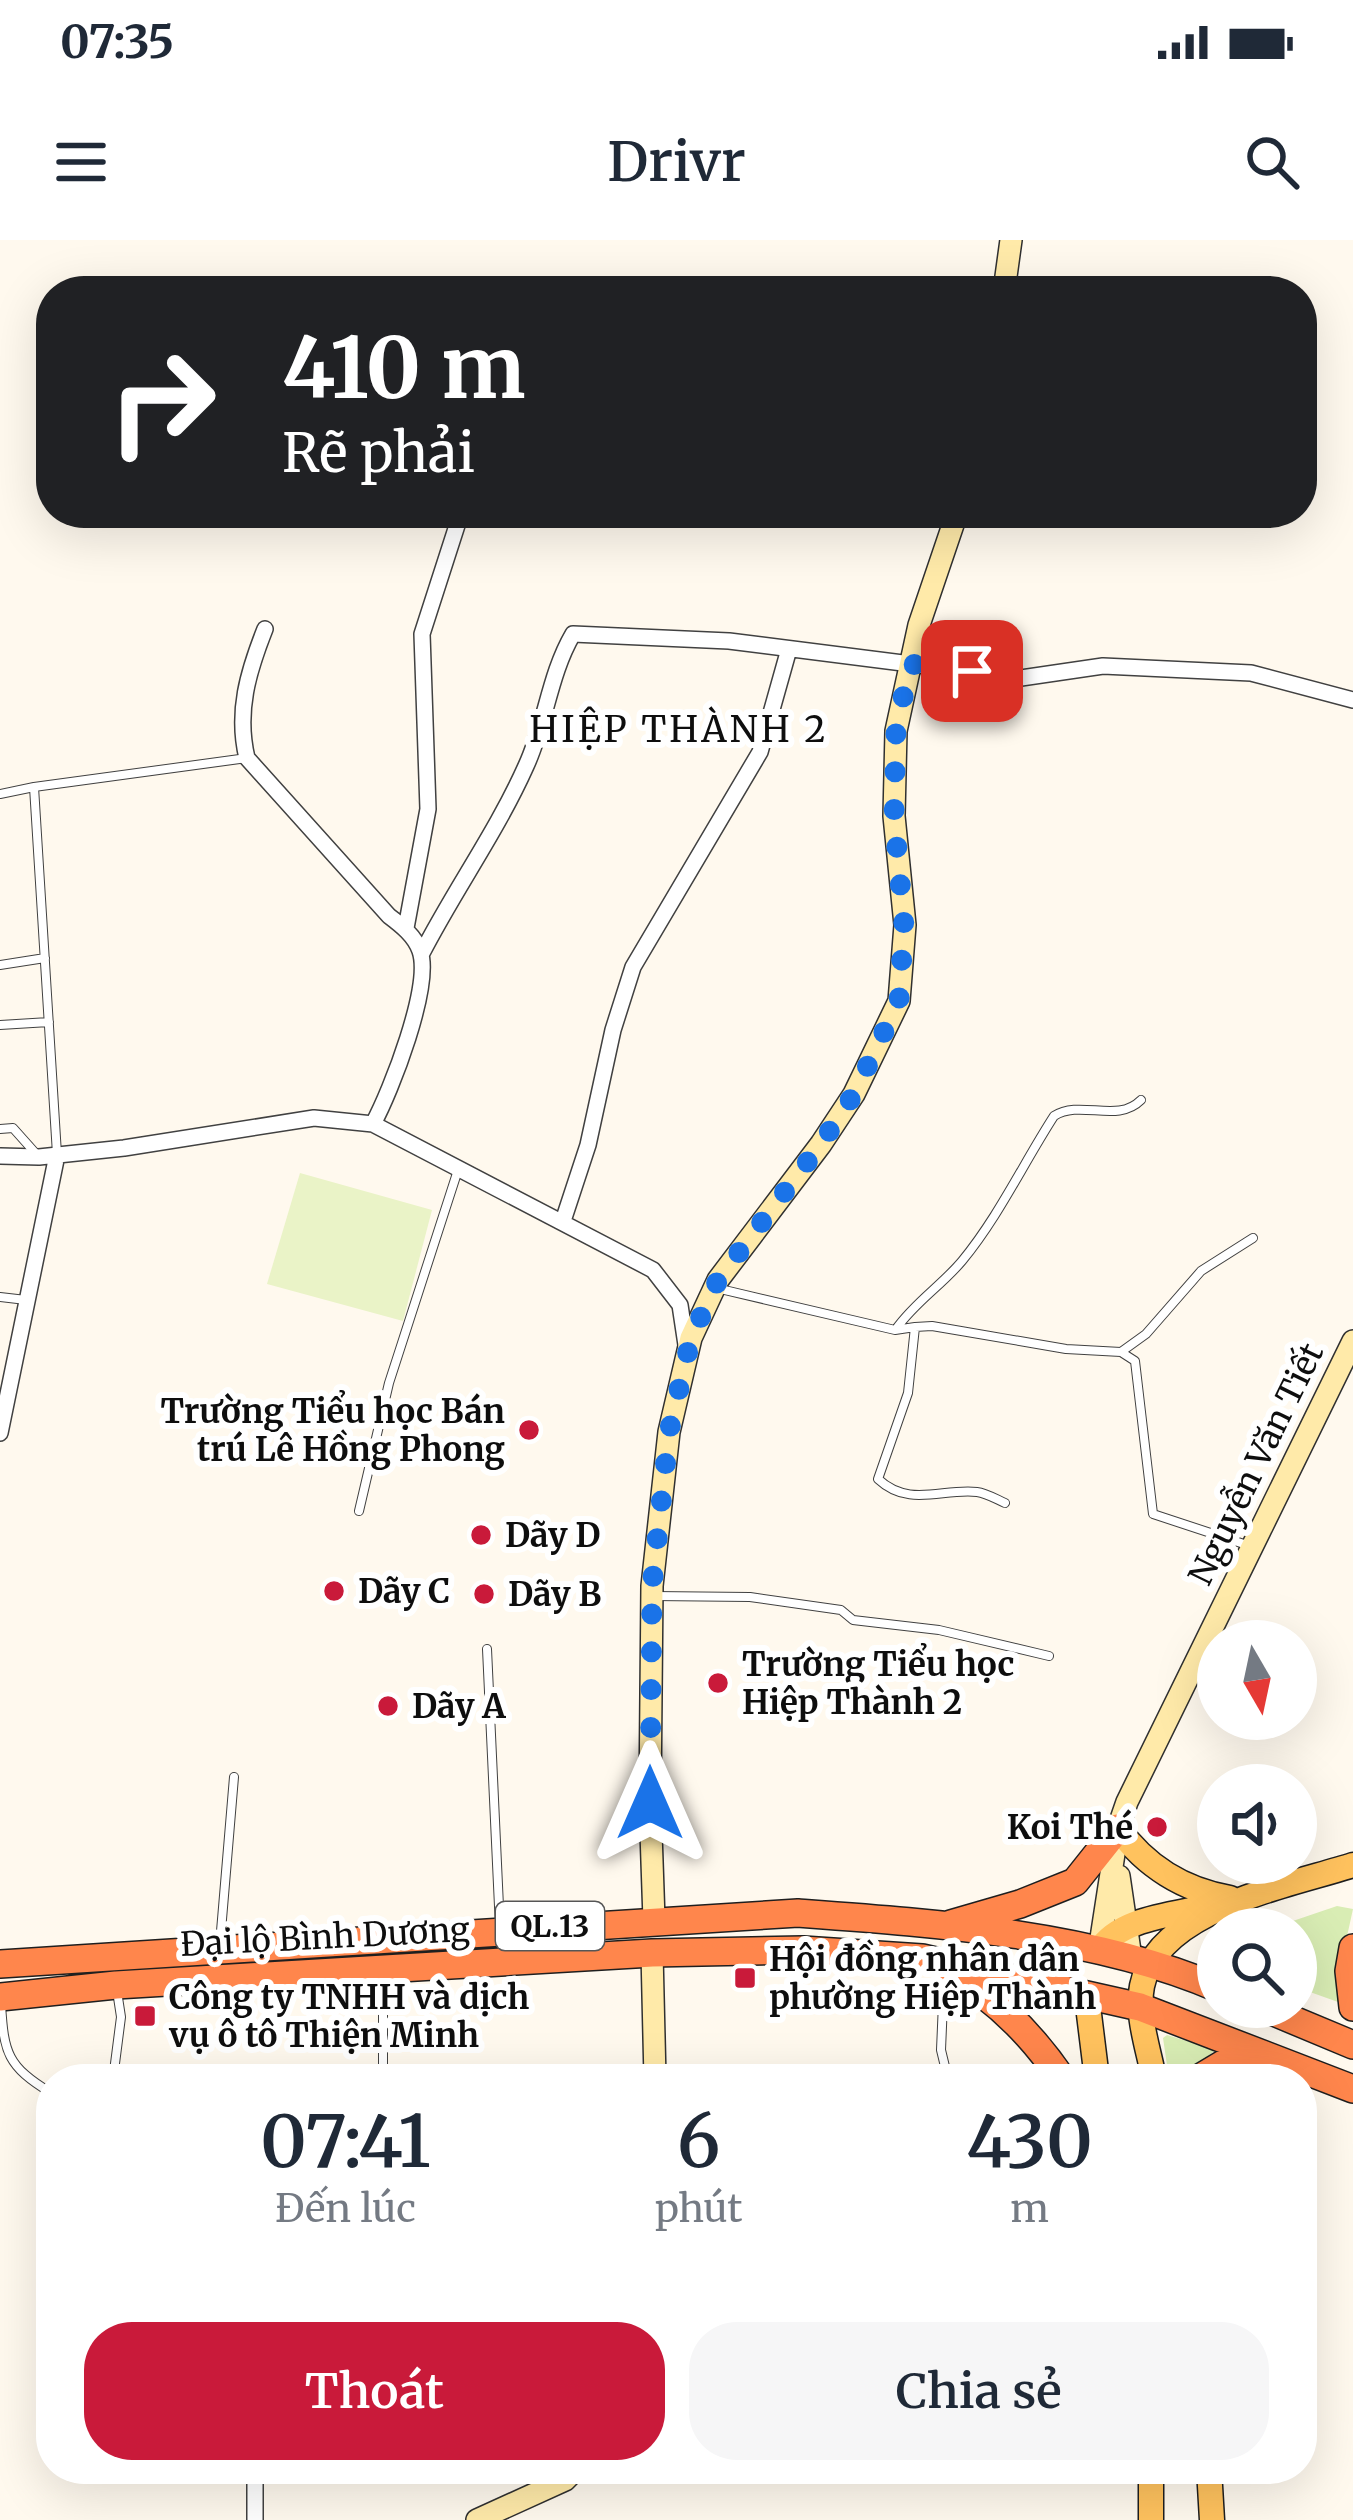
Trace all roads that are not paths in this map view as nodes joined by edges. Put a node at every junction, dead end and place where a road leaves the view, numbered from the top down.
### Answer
1 (1011, 240) edge
2 (1006, 276) edge
3 (456, 528) edge
4 (952, 528) edge
5 (265, 629) dead end
6 (789, 649) junction
7 (910, 664) junction
8 (1353, 700) edge
9 (247, 758) junction
10 (34, 787) junction
11 (0, 794) edge
12 (406, 928) junction
13 (422, 953) junction
14 (45, 958) junction
15 (0, 965) edge
16 (49, 1022) junction
17 (0, 1025) edge
18 (1141, 1100) dead end
19 (374, 1124) junction
20 (0, 1129) edge
21 (57, 1155) junction
22 (0, 1156) edge
23 (38, 1157) junction
24 (458, 1168) junction
25 (563, 1221) junction
26 (1253, 1238) dead end
27 (714, 1288) junction
28 (0, 1297) edge
29 (27, 1300) junction
30 (914, 1327) junction
31 (895, 1330) junction
32 (1353, 1341) edge
33 (1121, 1352) junction
34 (687, 1354) junction
35 (0, 1433) edge
36 (1005, 1503) dead end
37 (359, 1511) dead end
38 (1254, 1547) junction
39 (652, 1595) junction
40 (488, 1649) dead end
41 (1049, 1657) dead end
42 (234, 1777) dead end
43 (1118, 1828) junction
44 (1353, 1865) edge
45 (1250, 1899) junction
46 (654, 1920) junction
47 (944, 1926) junction
48 (1126, 1928) junction
49 (500, 1930) junction
50 (1353, 1948) edge
51 (219, 1951) junction
52 (1099, 1951) junction
53 (652, 1953) junction
54 (1141, 1959) junction
55 (0, 1964) edge
56 (933, 1964) junction
57 (383, 1970) junction
58 (1197, 1980) edge
59 (116, 1984) junction
60 (0, 1997) edge
61 (1087, 1998) junction
62 (1140, 2007) junction
63 (1353, 2007) edge
64 (1312, 2028) edge
65 (1353, 2045) edge
66 (1264, 2054) junction
67 (115, 2064) edge
68 (383, 2064) edge
69 (655, 2064) edge
70 (944, 2064) edge
71 (1052, 2064) edge
72 (1095, 2064) edge
73 (1151, 2064) edge
74 (1223, 2064) edge
75 (1289, 2064) edge
76 (1317, 2075) edge
77 (36, 2082) edge
78 (1353, 2089) edge
79 (255, 2484) edge
80 (556, 2484) edge
81 (1151, 2484) edge
82 (1210, 2484) edge
83 (255, 2520) edge
84 (477, 2520) edge
85 (1151, 2520) edge
86 (1212, 2520) edge

1 - 2 street
3 - 12 street
4 - 7 street
5 - 9 street
6 - 7 street
6 - 13 street
6 - 25 street
7 - 8 street
7 - 27 street
9 - 10 lane
9 - 12 street
10 - 11 lane
10 - 14 lane
12 - 13 street
13 - 19 street
14 - 15 lane
14 - 16 lane
16 - 17 lane
16 - 21 lane
18 - 31 lane
19 - 21 street
19 - 24 street
20 - 23 lane
21 - 23 street
21 - 29 street
22 - 23 street
24 - 25 street
24 - 37 lane
25 - 34 street
26 - 33 lane
27 - 31 lane
27 - 34 street
28 - 29 lane
29 - 35 street
30 - 31 lane
30 - 33 lane
30 - 36 lane
32 - 38 street, Nguyễn Văn Tiết
33 - 38 lane
34 - 39 street
38 - 43 street, Nguyễn Văn Tiết
39 - 41 lane
39 - 46 street
40 - 49 lane
42 - 51 lane
43 - 45 main road
43 - 47 highway
43 - 48 street
43 - 52 street, Nguyễn Văn Tiết
44 - 45 main road
45 - 48 main road
45 - 54 main road
46 - 47 highway, Đại lộ Bình Dương / QL.13
46 - 49 highway, Đại lộ Bình Dương / QL.13
47 - 52 highway, Đại lộ Bình Dương / QL.13
48 - 52 main road
48 - 54 street
49 - 51 highway, Đại lộ Bình Dương / QL.13
50 - 63 highway
51 - 55 highway, Đại lộ Bình Dương / QL.13
52 - 54 highway, Đại lộ Bình Dương / QL.13
52 - 61 highway
53 - 56 highway, Đại lộ Bình Dương / QL.13
53 - 57 highway, Đại lộ Bình Dương / QL.13
53 - 69 street
54 - 58 highway, Đại lộ Bình Dương / QL.13
54 - 62 highway
56 - 61 highway, Đại lộ Bình Dương / QL.13
56 - 70 lane
56 - 71 highway
57 - 59 highway, Đại lộ Bình Dương / QL.13
57 - 68 lane
59 - 60 highway, Đại lộ Bình Dương / QL.13
59 - 67 lane
60 - 77 lane
61 - 62 highway, Đại lộ Bình Dương / QL.13
61 - 72 main road
62 - 66 highway, Đại lộ Bình Dương / QL.13
62 - 73 main road
64 - 65 highway
66 - 74 highway
66 - 75 highway, Đại lộ Bình Dương
76 - 78 highway, Đại lộ Bình Dương
79 - 83 street
80 - 84 street
81 - 85 main road
82 - 86 main road

